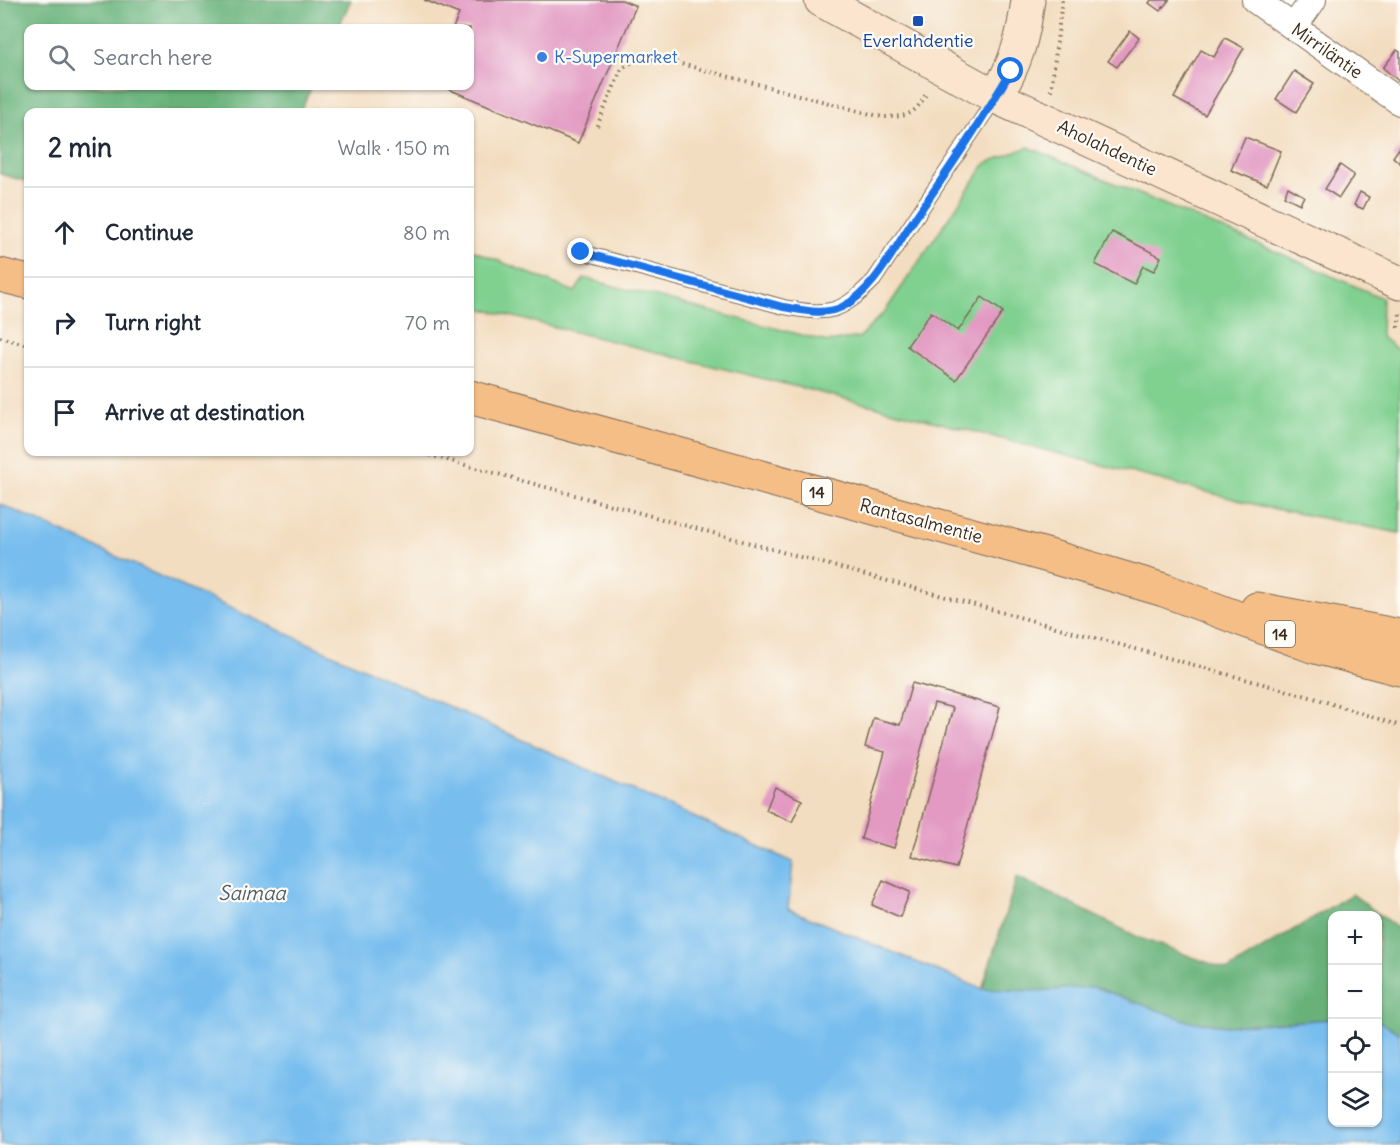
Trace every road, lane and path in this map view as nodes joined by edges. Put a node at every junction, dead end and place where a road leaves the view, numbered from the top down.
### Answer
1 (821, 0) edge
2 (1028, 0) edge
3 (1062, 0) edge
4 (1255, 0) edge
5 (1313, 0) edge
6 (1294, 27) junction
7 (942, 67) junction
8 (1051, 92) dead end
9 (996, 97) junction
10 (1400, 102) edge
11 (597, 126) dead end
12 (581, 252) dead end
13 (0, 275) edge
14 (24, 281) edge
15 (1400, 283) edge
16 (1400, 314) edge
17 (1400, 330) edge
18 (0, 337) edge
19 (24, 344) edge
20 (474, 398) edge
21 (433, 456) edge
22 (1164, 590) junction
23 (1400, 636) edge
24 (1400, 669) edge
25 (1400, 726) edge

1 - 7 street, Aholahdentie
2 - 9 street
3 - 8 path
4 - 6 street, Mirriläntie
5 - 6 street
6 - 10 street, Mirriläntie
7 - 9 street, Aholahdentie
7 - 11 path
9 - 12 lane
9 - 15 street, Aholahdentie
13 - 14 highway
16 - 17 path
18 - 19 path
20 - 22 highway, Rantasalmentie / 14
21 - 25 path
22 - 23 highway, Rantasalmentie / 14
22 - 24 highway, Rantasalmentie / 14

